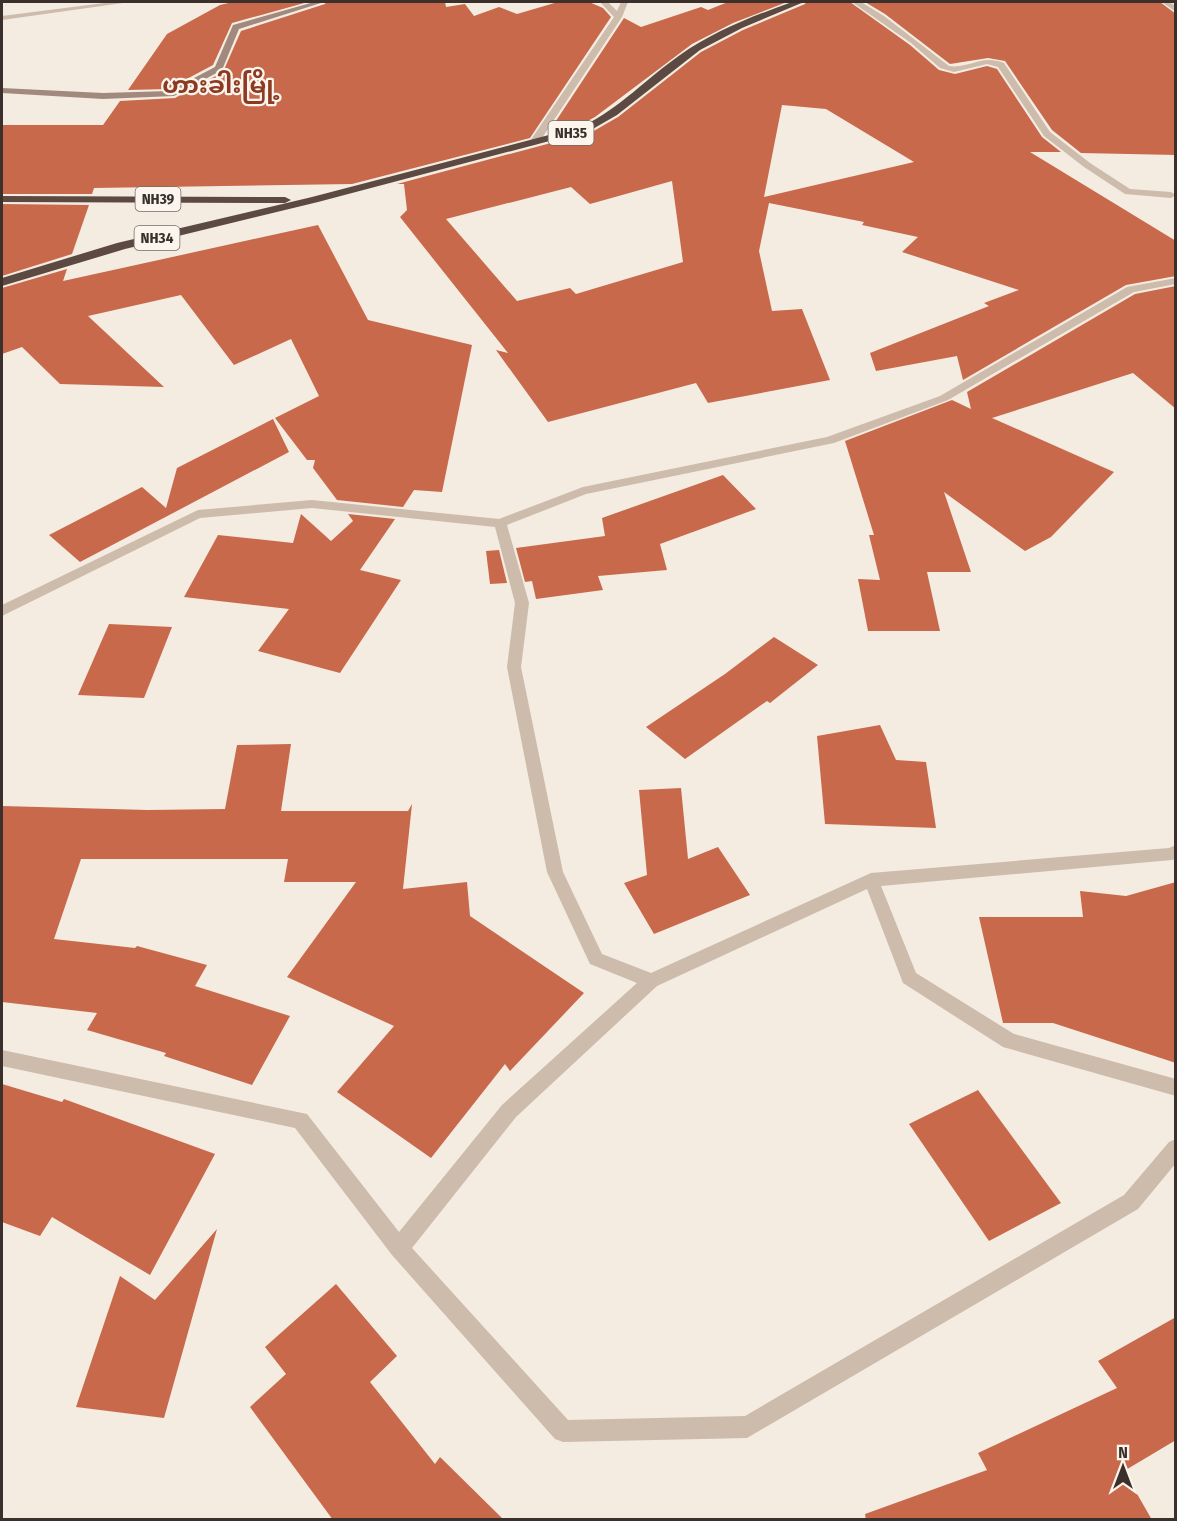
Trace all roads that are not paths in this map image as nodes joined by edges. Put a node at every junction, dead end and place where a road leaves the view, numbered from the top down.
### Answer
1 (126, 2) edge
2 (320, 2) edge
3 (604, 2) edge
4 (624, 2) edge
5 (799, 2) edge
6 (856, 2) edge
7 (1165, 2) edge
8 (1176, 10) edge
9 (618, 17) junction
10 (2, 18) edge
11 (2, 91) edge
12 (532, 144) junction
13 (1174, 196) edge
14 (2, 199) edge
15 (314, 200) junction
16 (1176, 281) edge
17 (2, 282) edge
18 (500, 523) junction
19 (2, 611) edge
20 (1176, 851) edge
21 (871, 880) junction
22 (651, 981) junction
23 (2, 1058) edge
24 (1176, 1088) edge
25 (1176, 1148) edge
26 (399, 1248) junction

1 - 10 street
2 - 11 street
3 - 9 street
4 - 9 street
5 - 12 highway, NH35
6 - 13 street
7 - 8 street
9 - 12 street
12 - 15 highway, NH35
14 - 15 highway, NH39
15 - 17 highway, NH34
16 - 18 street
18 - 19 street
18 - 22 street
20 - 21 street
21 - 22 street
21 - 24 street
22 - 26 street
23 - 26 street
25 - 26 street

